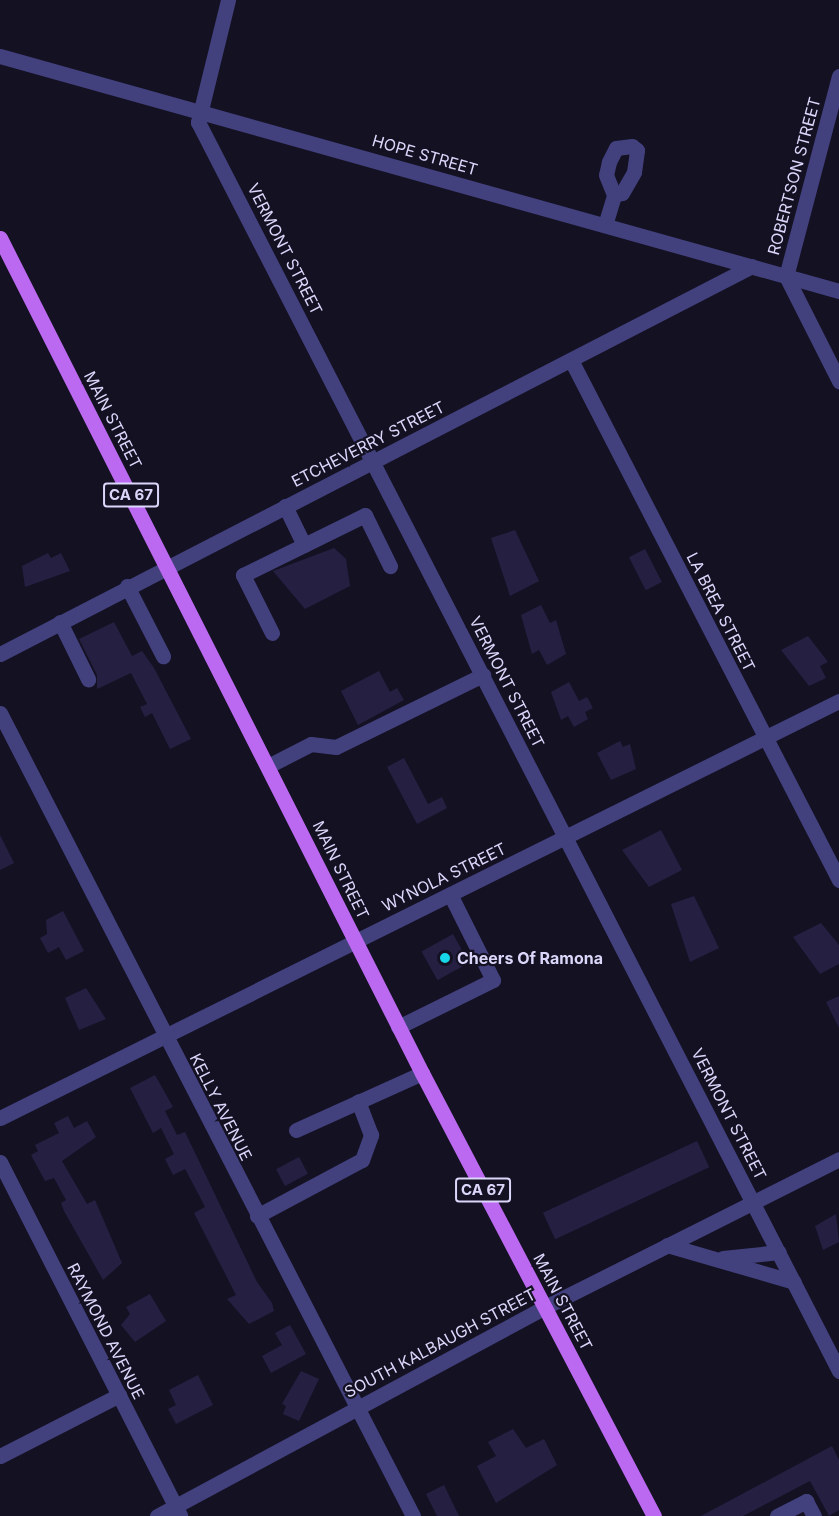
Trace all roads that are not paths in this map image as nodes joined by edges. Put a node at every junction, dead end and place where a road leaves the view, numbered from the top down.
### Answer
1 (228, 0) edge
2 (0, 56) edge
3 (839, 76) edge
4 (198, 110) junction
5 (614, 195) dead end
6 (605, 225) junction
7 (0, 238) edge
8 (752, 266) junction
9 (786, 276) junction
10 (839, 291) edge
11 (571, 360) junction
12 (839, 381) edge
13 (374, 462) junction
14 (285, 506) junction
15 (304, 544) junction
16 (166, 566) junction
17 (390, 566) dead end
18 (127, 586) junction
19 (60, 622) junction
20 (272, 633) dead end
21 (0, 654) edge
22 (163, 656) dead end
23 (483, 675) junction
24 (87, 679) dead end
25 (839, 701) edge
26 (0, 714) edge
27 (765, 737) junction
28 (270, 765) junction
29 (566, 837) junction
30 (839, 880) edge
31 (450, 894) junction
32 (355, 941) junction
33 (398, 1027) junction
34 (164, 1037) junction
35 (422, 1073) junction
36 (358, 1101) junction
37 (0, 1118) edge
38 (296, 1130) dead end
39 (839, 1159) edge
40 (0, 1162) edge
41 (754, 1202) junction
42 (257, 1216) junction
43 (667, 1245) junction
44 (779, 1252) junction
45 (714, 1259) junction
46 (794, 1282) junction
47 (545, 1307) junction
48 (839, 1371) edge
49 (119, 1395) junction
50 (357, 1408) junction
51 (0, 1456) edge
52 (178, 1511) edge
53 (157, 1516) edge
54 (413, 1516) edge
55 (654, 1516) edge
56 (777, 1516) edge
57 (814, 1516) edge

1 - 4 street
2 - 4 street, HOPE STREET
3 - 9 street, ROBERTSON STREET
4 - 6 street, HOPE STREET
4 - 13 street, VERMONT STREET
5 - 6 street
6 - 8 street, HOPE STREET
7 - 16 main road, MAIN STREET / CA 67
8 - 9 street, HOPE STREET
8 - 11 street, ETCHEVERRY STREET
9 - 10 street, HOPE STREET
9 - 12 street, ROBERTSON STREET
11 - 13 street, ETCHEVERRY STREET
11 - 27 street, LA BREA STREET
13 - 14 street, ETCHEVERRY STREET
13 - 23 street, VERMONT STREET
14 - 15 street
14 - 16 street, ETCHEVERRY STREET
15 - 17 street
15 - 20 street
16 - 18 street, ETCHEVERRY STREET
16 - 28 main road, MAIN STREET / CA 67
18 - 19 street, ETCHEVERRY STREET
18 - 22 street
19 - 21 street, ETCHEVERRY STREET
19 - 24 street
23 - 28 street
23 - 29 street, VERMONT STREET
25 - 27 street, WYNOLA STREET
26 - 34 street, KELLY AVENUE
27 - 29 street, WYNOLA STREET
27 - 30 street, LA BREA STREET
28 - 32 main road, MAIN STREET / CA 67
29 - 31 street, WYNOLA STREET
29 - 41 street, VERMONT STREET
31 - 32 street, WYNOLA STREET
31 - 33 street
32 - 33 main road, MAIN STREET / CA 67
32 - 34 street, WYNOLA STREET
33 - 35 main road, MAIN STREET / CA 67
34 - 37 street, WYNOLA STREET
34 - 42 street, KELLY AVENUE
35 - 36 street
35 - 47 main road, MAIN STREET / CA 67
36 - 38 street
36 - 42 street
39 - 41 street, SOUTH KALBAUGH STREET
40 - 49 street, RAYMOND AVENUE
41 - 43 street, SOUTH KALBAUGH STREET
41 - 44 street, VERMONT STREET
42 - 50 street, KELLY AVENUE
43 - 45 street
43 - 47 street, SOUTH KALBAUGH STREET
44 - 45 street
44 - 46 street, VERMONT STREET
45 - 46 street
46 - 48 street, VERMONT STREET
47 - 50 street, SOUTH KALBAUGH STREET
47 - 55 main road, MAIN STREET / CA 67
49 - 51 street
49 - 52 street, RAYMOND AVENUE
50 - 52 street, SOUTH KALBAUGH STREET
50 - 54 street, KELLY AVENUE
52 - 53 street, SOUTH KALBAUGH STREET
56 - 57 street

